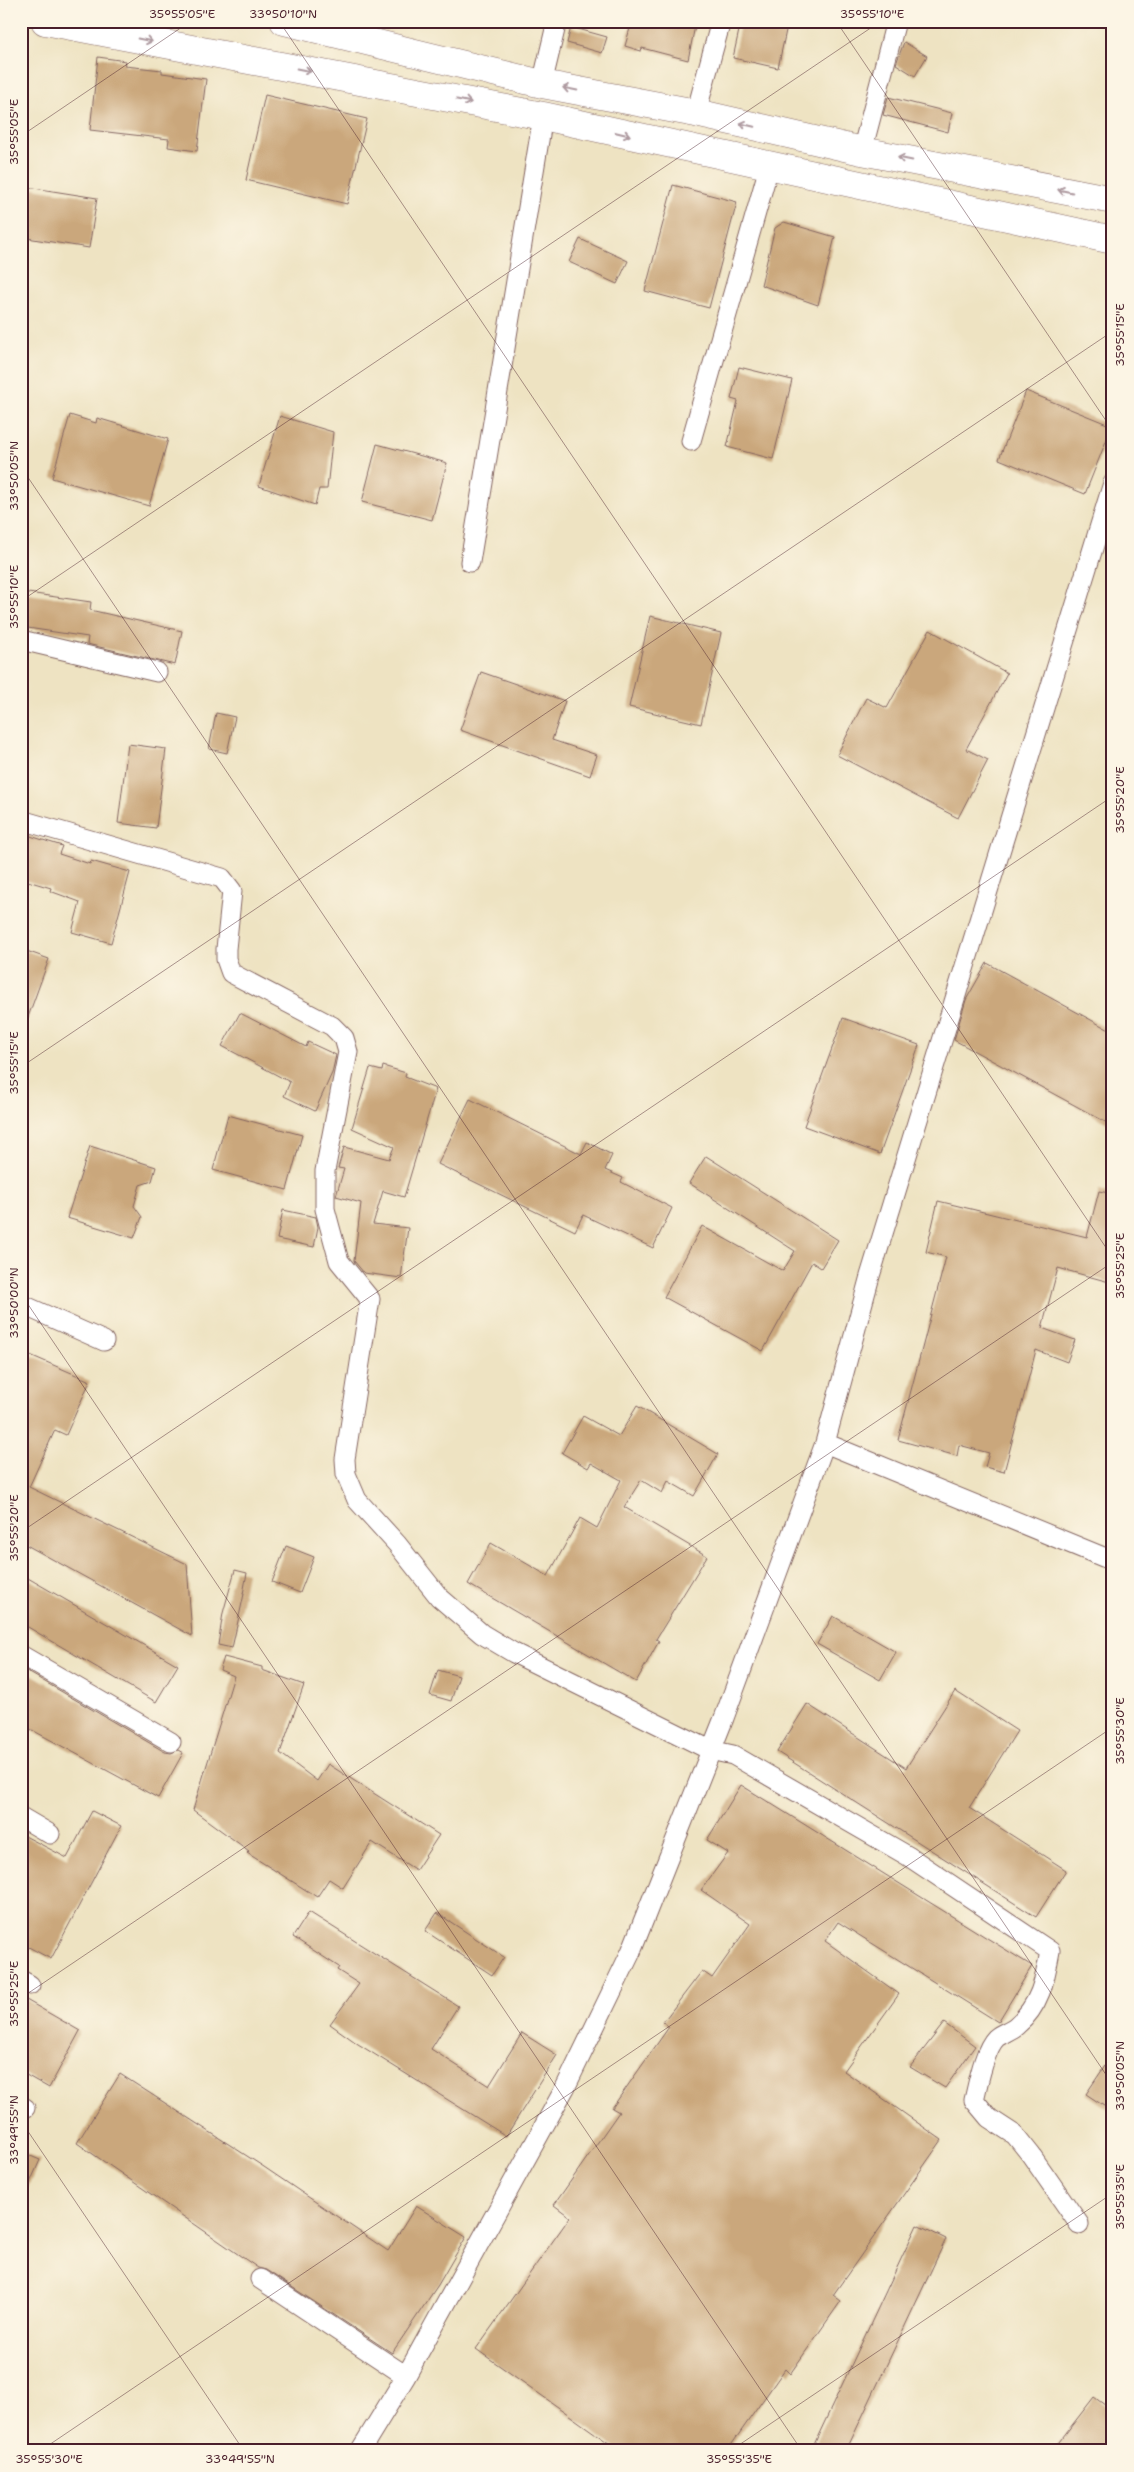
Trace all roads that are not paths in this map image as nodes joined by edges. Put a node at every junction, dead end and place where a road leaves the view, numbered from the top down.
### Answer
1 (45, 21) edge
2 (284, 21) edge
3 (557, 21) edge
4 (721, 21) edge
5 (896, 21) edge
6 (542, 84) junction
7 (696, 113) junction
8 (543, 116) junction
9 (862, 151) junction
10 (769, 167) junction
11 (1113, 200) edge
12 (1113, 240) edge
13 (691, 441) dead end
14 (1113, 483) edge
15 (1109, 511) edge
16 (470, 562) dead end
17 (21, 640) edge
18 (157, 672) dead end
19 (21, 820) edge
20 (21, 1304) edge
21 (104, 1341) dead end
22 (825, 1444) junction
23 (1113, 1561) edge
24 (21, 1655) edge
25 (171, 1742) dead end
26 (710, 1750) junction
27 (21, 1817) edge
28 (50, 1834) dead end
29 (1079, 2224) dead end
30 (260, 2279) dead end
31 (406, 2376) junction
32 (360, 2451) edge

1 -> 8 highway
2 - 6 highway
3 - 6 street
4 - 7 street
5 - 9 street
7 -> 6 highway
9 -> 7 highway
8 -> 10 highway
8 - 16 street
11 -> 9 highway
10 - 12 highway
10 - 13 street
14 - 15 street
15 - 22 street
17 - 18 street
19 - 26 street
20 - 21 street
22 - 23 street
22 - 26 street
24 - 25 street
26 - 29 street
26 - 31 street
27 - 28 street
30 - 31 street
31 - 32 street

